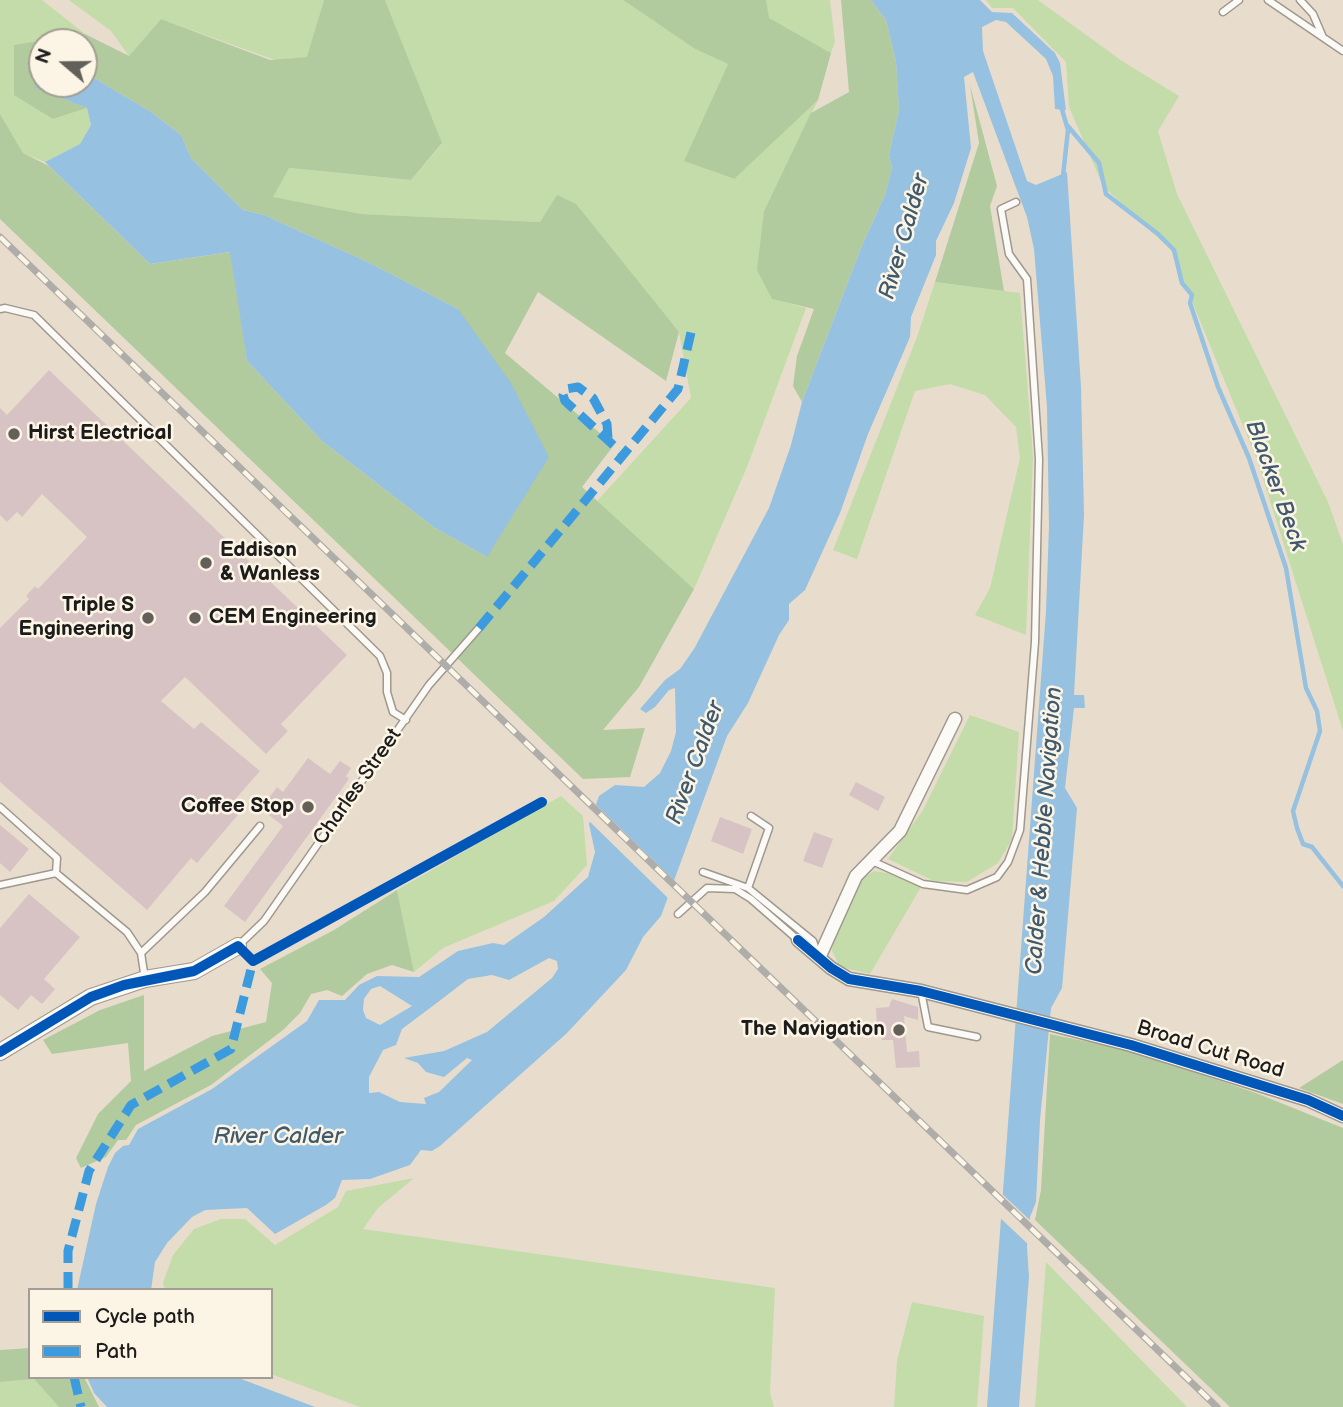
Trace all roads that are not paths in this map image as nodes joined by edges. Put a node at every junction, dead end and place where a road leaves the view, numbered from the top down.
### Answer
1 (1239, 0) edge
2 (1268, 0) edge
3 (1300, 0) edge
4 (1223, 12) dead end
5 (1323, 36) junction
6 (1343, 51) edge
7 (1016, 202) dead end
8 (0, 309) edge
9 (479, 628) dead end
10 (955, 719) dead end
11 (406, 720) junction
12 (0, 807) edge
13 (751, 816) dead end
14 (260, 826) dead end
15 (870, 860) junction
16 (703, 872) dead end
17 (56, 873) junction
18 (0, 885) edge
19 (748, 888) junction
20 (678, 914) dead end
21 (798, 940) joint
22 (238, 946) joint
23 (141, 953) junction
24 (819, 958) junction
25 (145, 979) junction
26 (921, 991) junction
27 (977, 1037) dead end
28 (0, 1052) edge
29 (1343, 1116) edge

1 - 4 lane
2 - 5 lane
3 - 5 lane
5 - 6 lane
7 - 15 lane
8 - 11 lane
9 - 11 lane, Charles Street
10 - 15 street
11 - 22 lane, Charles Street
12 - 17 lane
13 - 19 lane
14 - 23 lane
15 - 24 street
16 - 19 lane
17 - 18 lane
17 - 23 lane
19 - 24 lane
20 - 21 lane
21 - 24 street
22 - 25 street
23 - 25 lane
24 - 26 street
25 - 28 street
26 - 27 lane
26 - 29 street, Broad Cut Road

